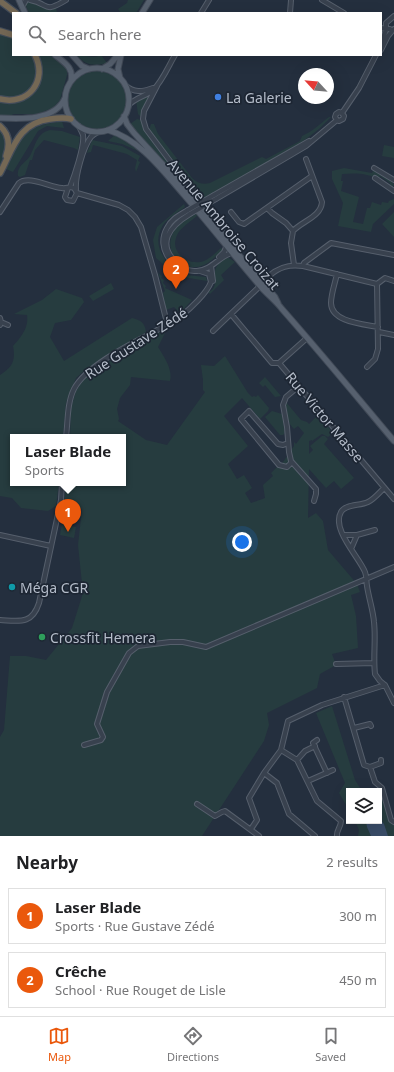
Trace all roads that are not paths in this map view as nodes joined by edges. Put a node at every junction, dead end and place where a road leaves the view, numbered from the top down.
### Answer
1 (19, 0) edge
2 (26, 0) edge
3 (30, 0) edge
4 (36, 0) edge
5 (66, 0) edge
6 (149, 0) edge
7 (210, 0) edge
8 (291, 0) edge
9 (322, 0) edge
10 (0, 1) edge
11 (44, 6) junction
12 (21, 7) junction
13 (15, 12) edge
14 (24, 12) edge
15 (142, 12) edge
16 (202, 12) edge
17 (290, 12) edge
18 (342, 12) edge
19 (392, 18) edge
20 (382, 23) edge
21 (390, 28) edge
22 (0, 30) edge
23 (12, 34) edge
24 (382, 40) edge
25 (382, 48) edge
26 (35, 56) edge
27 (56, 56) edge
28 (73, 56) edge
29 (117, 56) edge
30 (121, 56) edge
31 (174, 56) edge
32 (376, 56) edge
33 (90, 69) junction
34 (102, 69) junction
35 (120, 78) junction
36 (71, 82) junction
37 (125, 85) junction
38 (157, 86) junction
39 (66, 95) junction
40 (0, 100) edge
41 (128, 106) junction
42 (124, 116) junction
43 (0, 118) edge
44 (71, 119) junction
45 (0, 126) edge
46 (79, 126) junction
47 (108, 130) junction
48 (98, 132) junction
49 (152, 156) junction
50 (306, 159) dead end
51 (374, 168) dead end
52 (0, 170) edge
53 (0, 173) edge
54 (312, 176) junction
55 (375, 178) dead end
56 (394, 180) edge
57 (51, 186) junction
58 (69, 187) junction
59 (394, 189) edge
60 (76, 191) junction
61 (65, 194) junction
62 (267, 208) junction
63 (0, 212) edge
64 (189, 212) junction
65 (231, 212) dead end
66 (293, 231) junction
67 (224, 236) junction
68 (230, 248) junction
69 (237, 255) junction
70 (394, 255) edge
71 (294, 265) junction
72 (303, 266) junction
73 (208, 268) junction
74 (336, 274) junction
75 (394, 281) edge
76 (261, 283) junction
77 (377, 284) junction
78 (200, 298) junction
79 (281, 307) junction
80 (231, 314) junction
81 (0, 322) edge
82 (167, 323) junction
83 (8, 325) dead end
84 (378, 329) junction
85 (213, 331) dead end
86 (394, 335) edge
87 (307, 338) junction
88 (279, 363) junction
89 (367, 368) dead end
90 (299, 386) junction
91 (66, 434) edge
92 (394, 441) edge
93 (288, 443) junction
94 (291, 461) junction
95 (62, 486) edge
96 (384, 488) junction
97 (394, 499) edge
98 (314, 501) dead end
99 (375, 530) dead end
100 (0, 535) edge
101 (343, 535) junction
102 (357, 535) junction
103 (51, 546) junction
104 (351, 548) junction
105 (394, 567) edge
106 (368, 578) junction
107 (0, 620) edge
108 (374, 663) junction
109 (336, 664) dead end
110 (385, 685) junction
111 (344, 697) junction
112 (394, 703) edge
113 (371, 726) dead end
114 (354, 728) junction
115 (317, 740) dead end
116 (84, 745) dead end
117 (314, 746) junction
118 (281, 750) junction
119 (297, 760) junction
120 (381, 760) dead end
121 (370, 767) junction
122 (333, 770) dead end
123 (264, 773) junction
124 (327, 773) junction
125 (308, 781) junction
126 (197, 804) dead end
127 (394, 822) edge
128 (251, 829) junction
129 (259, 836) edge
130 (314, 836) edge
131 (337, 836) edge

1 - 12 main road
2 - 12 street
3 - 11 street
4 - 11 street
5 - 11 street
6 - 15 main road
7 - 16 street
8 - 17 street
9 - 18 street
10 - 13 highway
12 - 14 main road
19 - 20 street
19 - 21 street
21 - 24 street
21 - 25 street
22 - 23 highway
26 - 40 highway
27 - 36 main road
28 - 33 main road
29 - 34 main road
30 - 35 main road
31 - 38 street
32 - 64 street, bridge
33 - 34 main road
33 - 36 main road
34 - 35 main road
35 - 37 main road
36 - 39 main road
37 - 38 street
37 - 41 main road
38 - 41 street
38 - 67 street
39 - 43 main road
39 - 44 main road
41 - 42 main road
42 - 47 main road
42 - 49 main road
44 - 46 main road
44 - 53 highway
45 - 52 highway
46 - 48 main road
46 - 58 street
47 - 48 main road
47 - 49 main road
48 - 60 street
49 - 67 main road, Avenue Ambroise Croizat
49 - 68 main road, Avenue Ambroise Croizat
50 - 54 street
51 - 56 street
54 - 62 street
54 - 66 street
55 - 59 street
57 - 58 street
57 - 61 street
57 - 63 street
58 - 60 street
58 - 61 street
60 - 61 street
60 - 82 street
62 - 65 street
62 - 66 street
64 - 73 street
64 - 73 street
66 - 71 street
67 - 68 main road, Avenue Ambroise Croizat
68 - 69 main road, Avenue Ambroise Croizat
68 - 73 street
68 - 73 street
69 - 76 main road, Avenue Ambroise Croizat
69 - 76 main road, Avenue Ambroise Croizat
70 - 72 street
71 - 72 street
71 - 76 street
72 - 74 street
73 - 78 street
73 - 78 street
74 - 77 street
74 - 84 street
75 - 77 street
76 - 79 main road, Avenue Ambroise Croizat
76 - 79 main road, Avenue Ambroise Croizat
76 - 80 street
77 - 84 street
78 - 82 street, Rue Gustave Zédé
79 - 87 main road, Avenue Ambroise Croizat
80 - 85 street
80 - 88 street
81 - 83 street
82 - 91 street, Rue Gustave Zédé
84 - 86 street
84 - 89 street
87 - 88 street, Rue Victor Masse
87 - 92 main road, Avenue Ambroise Croizat
88 - 90 street, Rue Victor Masse
90 - 93 street
90 - 96 street, Rue Victor Masse
93 - 94 street
93 - 94 street
94 - 98 street
95 - 103 street
96 - 97 street, Rue Victor Masse
96 - 101 street
99 - 102 street
100 - 103 street
101 - 102 street
101 - 104 street
102 - 104 street
103 - 107 street
104 - 106 street
105 - 106 street
106 - 108 street
106 - 116 street
108 - 109 street
108 - 110 street
110 - 111 street
110 - 112 street
111 - 114 street
111 - 118 street
113 - 114 street
114 - 121 street
115 - 117 street
117 - 119 street
117 - 124 street
118 - 119 street
118 - 123 street
119 - 125 street
120 - 121 street
121 - 127 street
122 - 124 street
123 - 128 street
123 - 130 street
124 - 125 street
125 - 131 street
126 - 128 street
128 - 129 street

